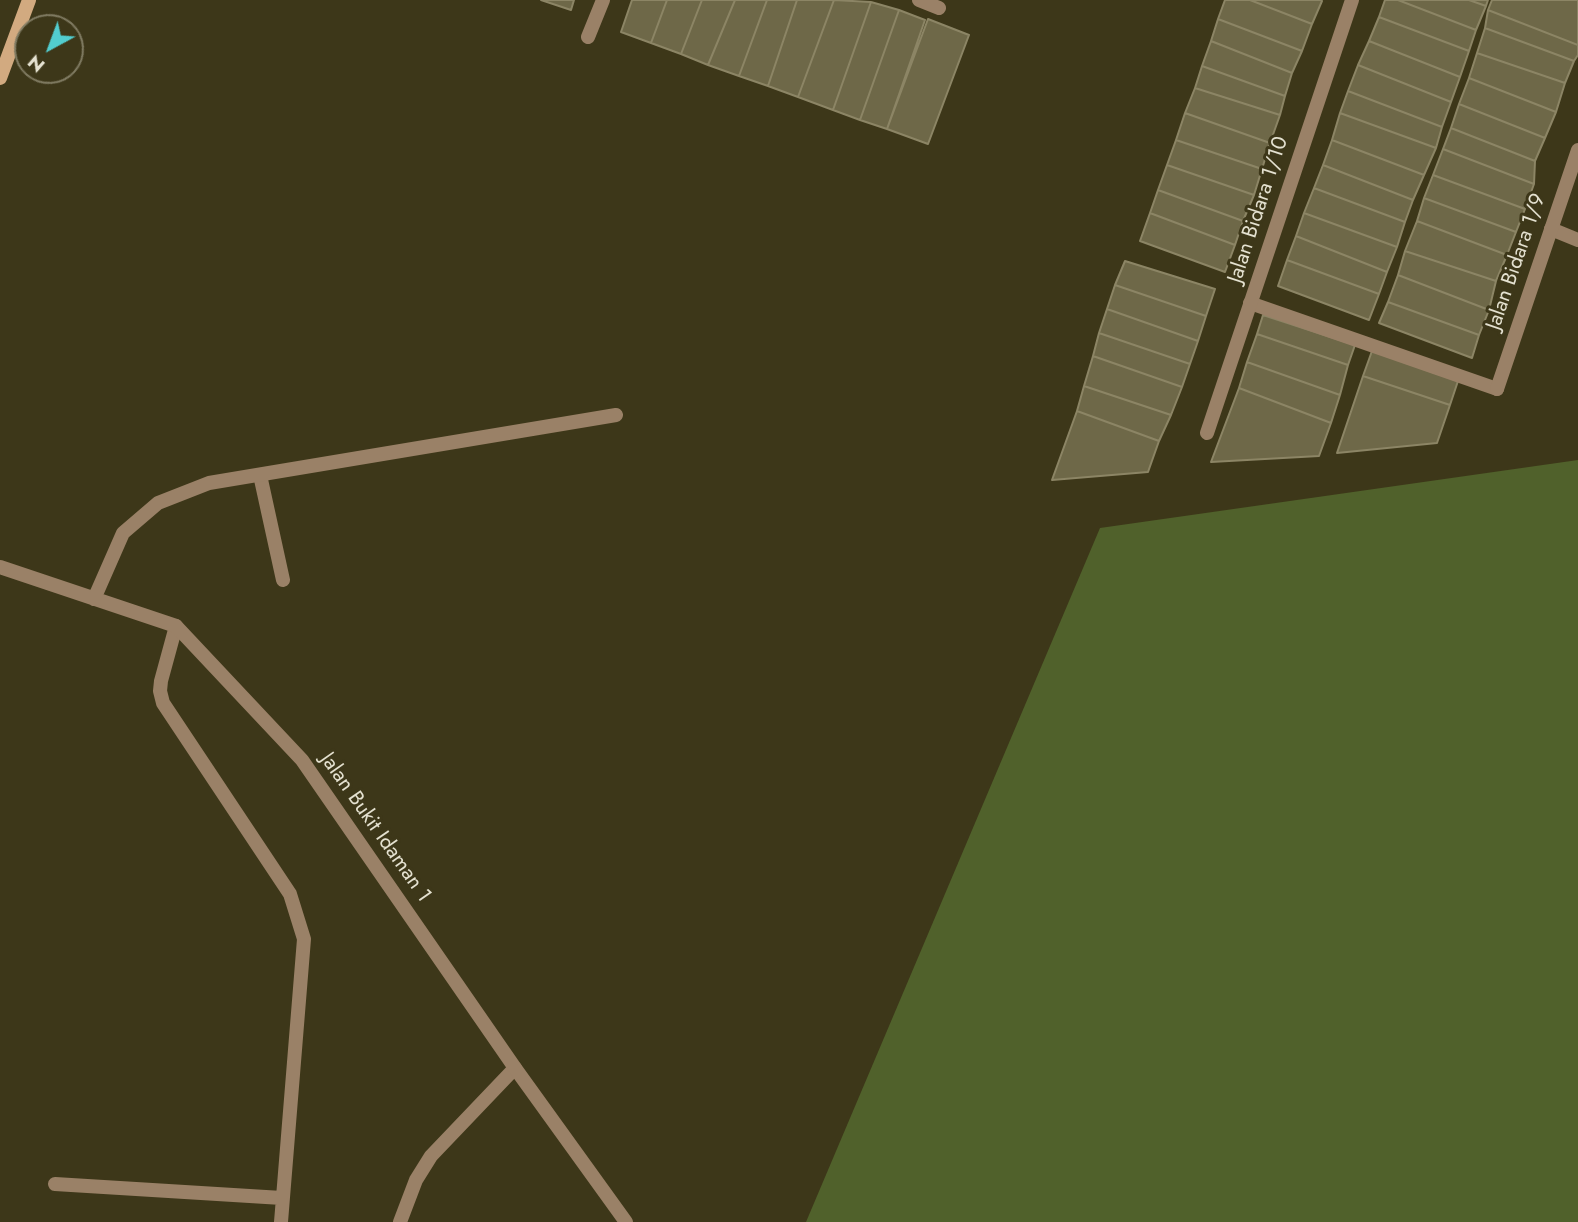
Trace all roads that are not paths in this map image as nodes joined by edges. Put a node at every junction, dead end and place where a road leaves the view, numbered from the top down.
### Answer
1 (29, 0) edge
2 (603, 0) edge
3 (919, 0) edge
4 (1352, 0) edge
5 (939, 8) dead end
6 (588, 37) dead end
7 (0, 78) edge
8 (1578, 150) edge
9 (1551, 229) junction
10 (1578, 240) edge
11 (1250, 303) junction
12 (617, 415) dead end
13 (1207, 433) dead end
14 (260, 475) junction
15 (0, 567) edge
16 (283, 580) dead end
17 (94, 598) junction
18 (176, 626) junction
19 (515, 1068) junction
20 (55, 1184) dead end
21 (282, 1198) junction
22 (281, 1222) edge
23 (400, 1222) edge
24 (626, 1222) edge

1 - 7 main road
2 - 6 street
3 - 5 street
4 - 11 street, Jalan Bidara 1/10
8 - 9 street, Jalan Bidara 1/9
9 - 10 street
9 - 11 street, Jalan Bidara 1/9
11 - 13 street, Jalan Bidara 1/10
12 - 14 street
14 - 16 street
14 - 17 street
15 - 17 street, Jalan Bukit Idaman 1
17 - 18 street, Jalan Bukit Idaman 1
18 - 19 street, Jalan Bukit Idaman 1
18 - 21 street
19 - 23 street
19 - 24 street, Jalan Bukit Idaman 1
20 - 21 street
21 - 22 street

